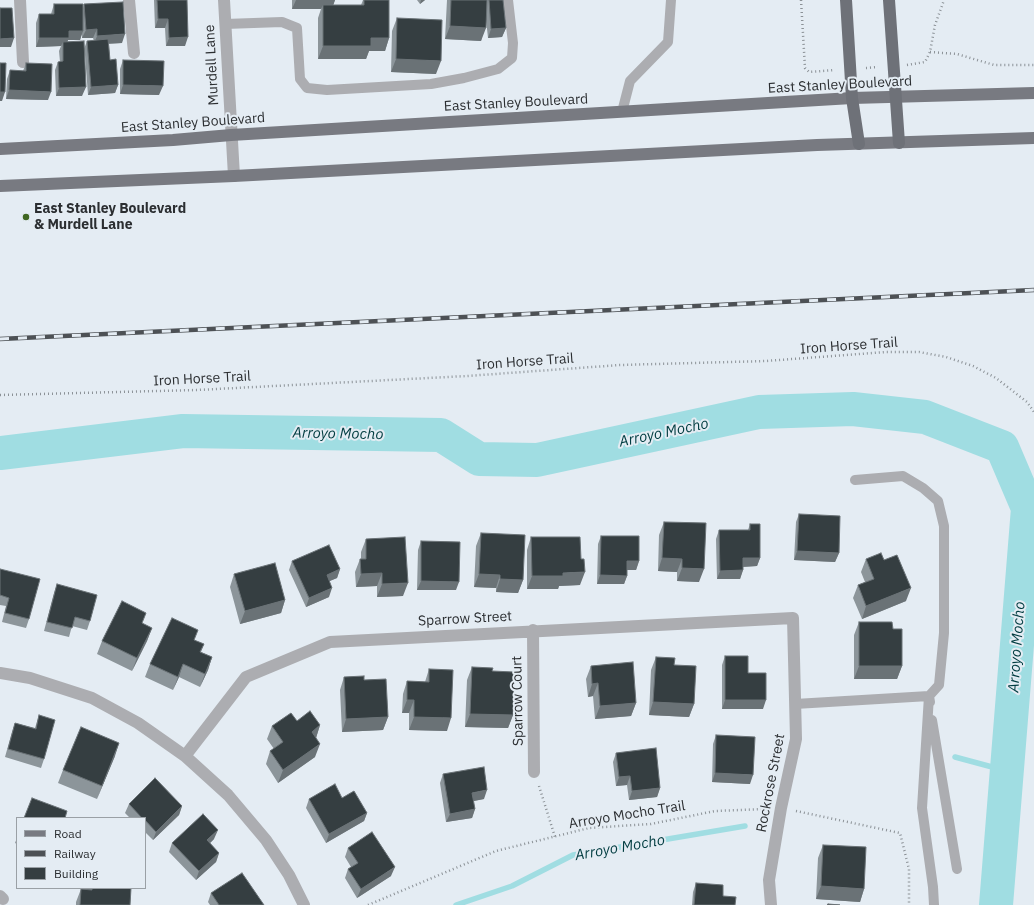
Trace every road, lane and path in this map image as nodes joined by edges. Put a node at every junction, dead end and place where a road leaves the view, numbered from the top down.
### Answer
1 (20, 0) edge
2 (129, 0) edge
3 (224, 0) edge
4 (508, 0) edge
5 (671, 0) edge
6 (800, 0) edge
7 (846, 0) edge
8 (889, 0) edge
9 (944, 0) edge
10 (225, 24) junction
11 (930, 52) junction
12 (134, 53) dead end
13 (23, 62) dead end
14 (925, 62) dead end
15 (1034, 65) edge
16 (808, 72) dead end
17 (1034, 92) edge
18 (895, 97) junction
19 (852, 98) junction
20 (622, 112) junction
21 (231, 135) junction
22 (1034, 138) edge
23 (899, 143) junction
24 (859, 144) junction
25 (0, 149) edge
26 (234, 176) junction
27 (0, 186) edge
28 (0, 395) edge
29 (1034, 412) edge
30 (855, 480) dead end
31 (793, 618) joint
32 (533, 630) junction
33 (0, 673) edge
34 (930, 696) junction
35 (796, 704) junction
36 (185, 756) junction
37 (534, 772) joint
38 (781, 808) junction
39 (555, 837) junction
40 (957, 869) dead end
41 (304, 905) edge
42 (368, 905) edge
43 (772, 905) edge
44 (909, 905) edge
45 (934, 905) edge

1 - 13 street
2 - 12 street
3 - 10 street, Murdell Lane
4 - 10 lane
5 - 20 lane
6 - 16 path
7 - 19 highway
8 - 18 highway
9 - 11 path
10 - 21 street, Murdell Lane
11 - 14 path
11 - 15 path
17 - 18 main road, East Stanley Boulevard
18 - 19 main road, East Stanley Boulevard
18 - 23 highway
19 - 20 main road, East Stanley Boulevard
19 - 24 highway
20 - 21 main road, East Stanley Boulevard
21 - 25 main road, East Stanley Boulevard
21 - 26 street, Murdell Lane
22 - 23 main road
23 - 24 main road
24 - 26 main road
26 - 27 main road
28 - 29 path, Iron Horse Trail
30 - 34 lane
31 - 32 street, Sparrow Street
31 - 35 street, Rockrose Street
32 - 36 street, Sparrow Street
32 - 37 street, Sparrow Court
33 - 36 street
34 - 35 lane
34 - 40 lane
34 - 45 lane
35 - 38 street, Rockrose Street
36 - 41 street
37 - 39 path
38 - 39 path, Arroyo Mocho Trail
38 - 43 street, Rockrose Street
38 - 44 path, Arroyo Mocho Trail
39 - 42 path, Arroyo Mocho Trail

